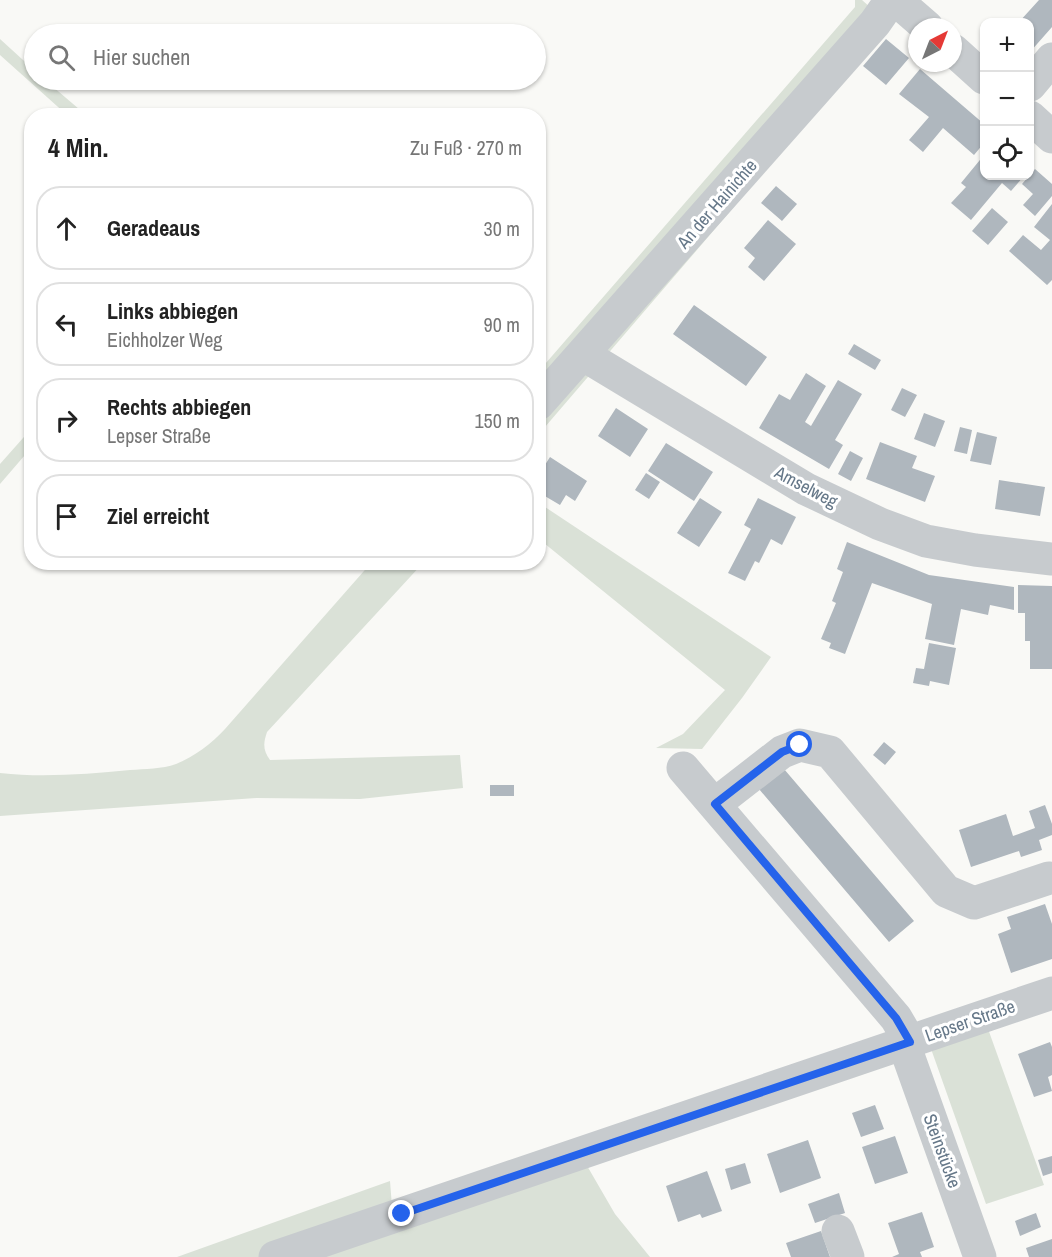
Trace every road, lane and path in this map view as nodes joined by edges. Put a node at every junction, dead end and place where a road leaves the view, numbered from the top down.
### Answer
1 (891, 0) edge
2 (897, 0) edge
3 (917, 18) edge
4 (962, 58) edge
5 (1052, 59) edge
6 (980, 74) edge
7 (1034, 79) edge
8 (1034, 121) edge
9 (1052, 137) edge
10 (584, 355) junction
11 (546, 395) edge
12 (1052, 558) edge
13 (683, 768) dead end
14 (715, 804) junction
15 (1048, 876) edge
16 (1052, 993) edge
17 (907, 1043) junction
18 (275, 1257) edge
19 (980, 1257) edge

1 - 10 street, An der Hainichte
2 - 3 street
4 - 6 street
5 - 7 street
8 - 9 street
10 - 11 street, An der Hainichte
10 - 12 street, Amselweg
13 - 14 street, Steinstücke
14 - 15 street
14 - 17 street, Steinstücke
16 - 17 street, Lepser Straße
17 - 18 street, Lepser Straße
17 - 19 street, Steinstücke

